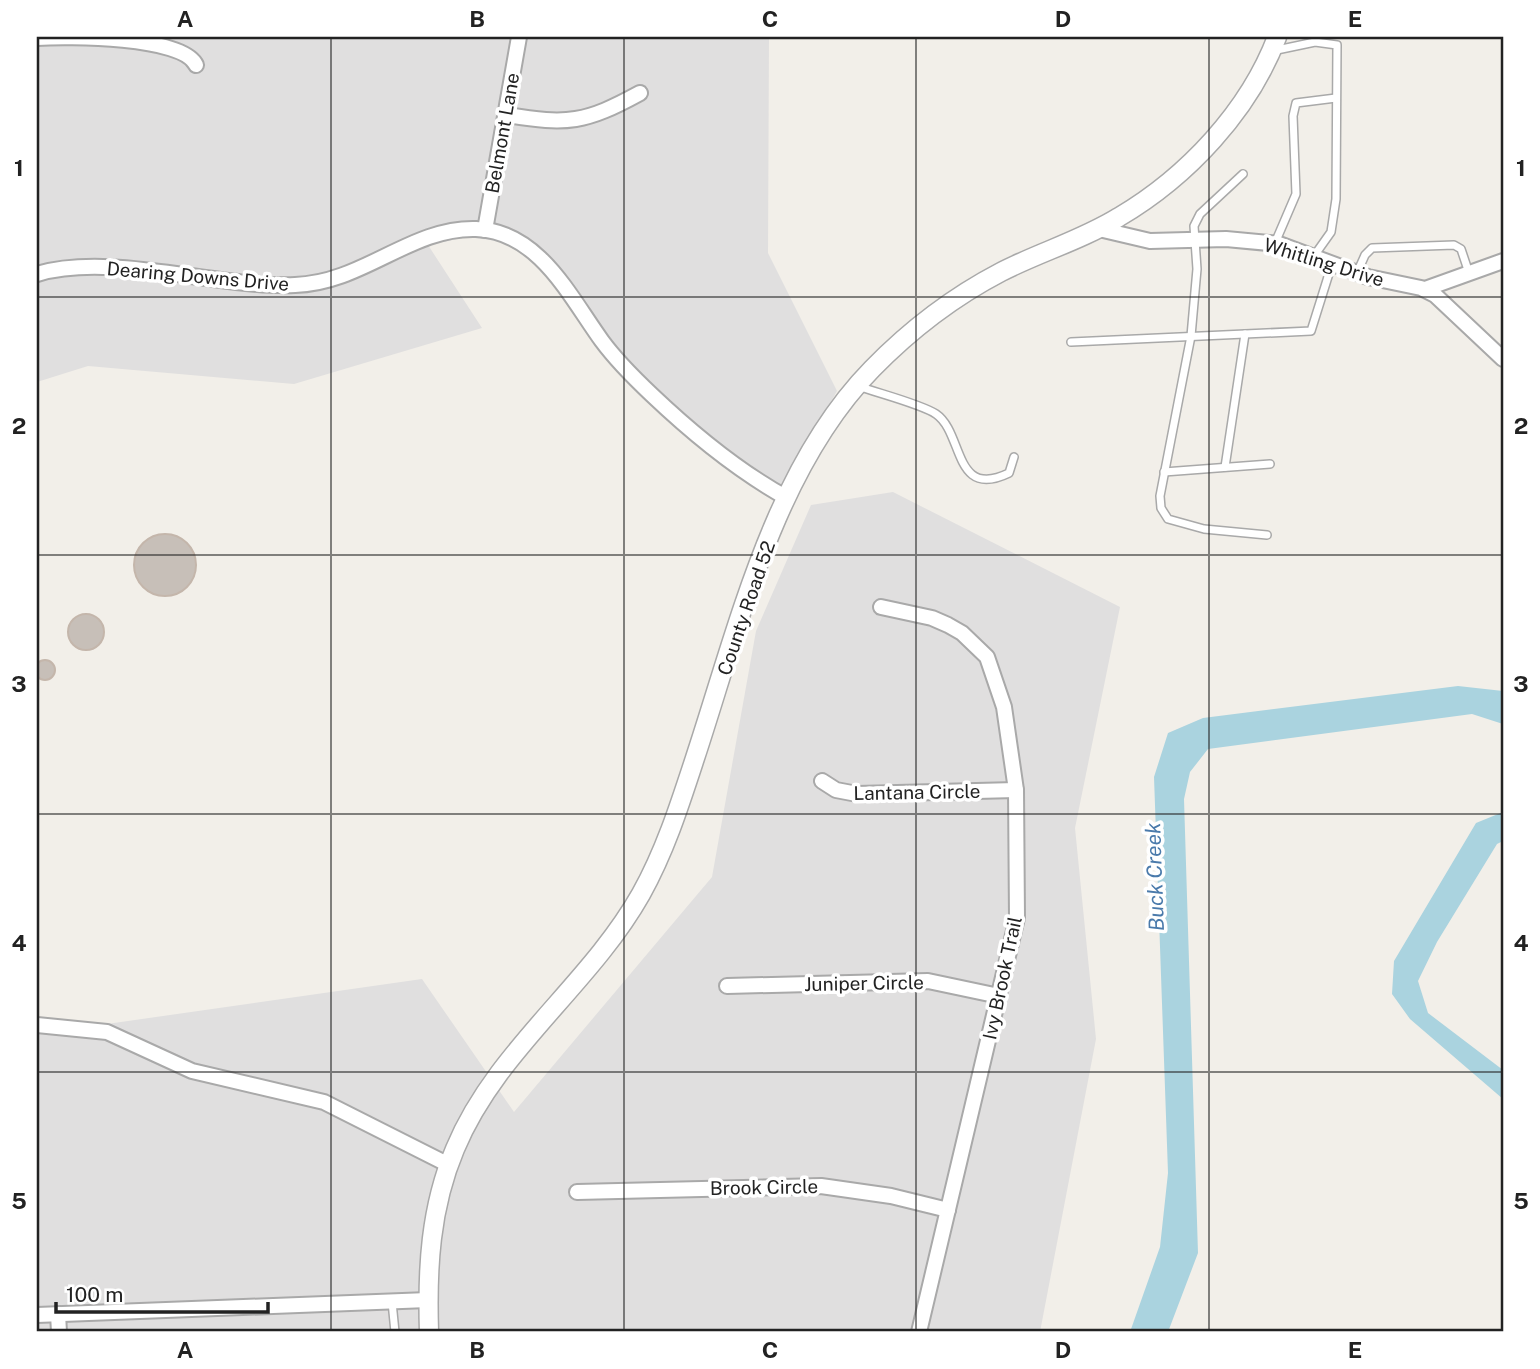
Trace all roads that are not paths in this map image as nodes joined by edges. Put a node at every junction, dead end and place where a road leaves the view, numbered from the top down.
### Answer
1 (519, 37) edge
2 (37, 38) edge
3 (1274, 44) edge
4 (196, 65) dead end
5 (639, 93) dead end
6 (1336, 98) junction
7 (507, 115) junction
8 (1243, 174) dead end
9 (1099, 229) junction
10 (485, 230) junction
11 (1193, 240) junction
12 (1275, 244) junction
13 (1314, 256) junction
14 (1503, 261) edge
15 (1332, 263) junction
16 (1357, 273) junction
17 (1469, 273) junction
18 (37, 274) edge
19 (1425, 289) junction
20 (1245, 334) junction
21 (1191, 336) junction
22 (1070, 342) dead end
23 (1503, 359) edge
24 (857, 386) junction
25 (1014, 457) dead end
26 (1270, 464) dead end
27 (1225, 467) junction
28 (1164, 472) junction
29 (787, 498) junction
30 (1267, 535) dead end
31 (881, 607) dead end
32 (822, 781) dead end
33 (1016, 790) junction
34 (727, 986) dead end
35 (999, 996) junction
36 (37, 1025) edge
37 (449, 1165) junction
38 (577, 1192) dead end
39 (948, 1210) junction
40 (392, 1300) junction
41 (428, 1300) junction
42 (58, 1314) junction
43 (37, 1315) edge
44 (59, 1332) edge
45 (395, 1332) edge
46 (429, 1332) edge
47 (919, 1332) edge

1 - 7 street, Belmont Lane
2 - 4 street
3 - 6 lane
3 - 9 street, County Road 52
5 - 7 street
6 - 12 lane
6 - 13 lane
7 - 10 street, Belmont Lane
8 - 11 lane
9 - 11 street, Whitling Drive
9 - 24 street, County Road 52
10 - 18 street, Dearing Downs Drive
10 - 29 street, Dearing Downs Drive
11 - 12 street, Whitling Drive
11 - 21 lane
12 - 13 street, Whitling Drive
13 - 15 street, Whitling Drive
14 - 17 street
15 - 16 street, Whitling Drive
15 - 20 lane
16 - 17 lane
16 - 19 street, Whitling Drive
17 - 19 street
19 - 23 street
20 - 21 lane
20 - 27 lane
21 - 22 lane
21 - 28 lane
24 - 25 lane
24 - 29 street, County Road 52
26 - 27 lane
27 - 28 lane
28 - 30 lane
29 - 37 street, County Road 52
31 - 33 street, Ivy Brook Trail
32 - 33 street, Lantana Circle
33 - 35 street, Ivy Brook Trail
34 - 35 street, Juniper Circle
35 - 39 street, Ivy Brook Trail
36 - 37 street
37 - 41 street, County Road 52
38 - 39 street, Brook Circle
39 - 47 street, Ivy Brook Trail
40 - 41 street
40 - 42 street
40 - 45 lane
41 - 46 street, County Road 52
42 - 43 street
42 - 44 street

